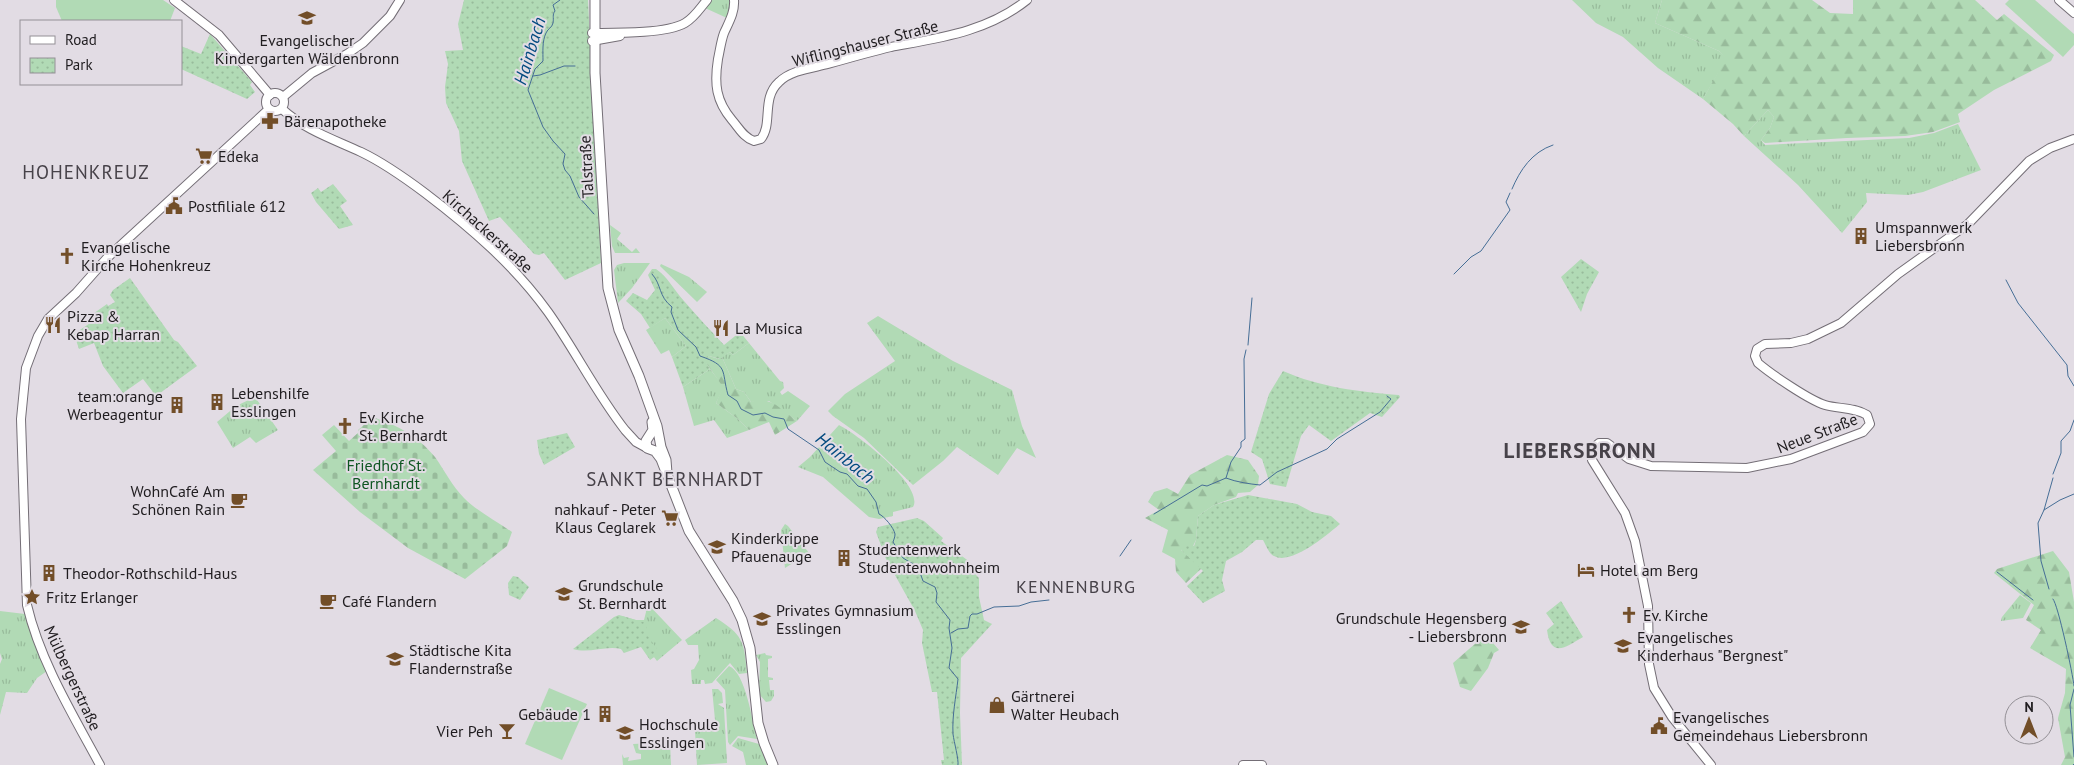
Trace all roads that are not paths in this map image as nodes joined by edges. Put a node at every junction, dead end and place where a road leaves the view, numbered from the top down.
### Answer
1 (174, 0) edge
2 (400, 0) edge
3 (593, 0) edge
4 (707, 0) edge
5 (734, 0) edge
6 (1027, 0) edge
7 (2059, 0) edge
8 (2074, 13) edge
9 (594, 37) junction
10 (270, 95) junction
11 (283, 97) junction
12 (269, 109) junction
13 (282, 109) junction
14 (2074, 139) edge
15 (651, 412) junction
16 (655, 446) junction
17 (100, 765) edge
18 (773, 765) edge
19 (1243, 765) edge
20 (1262, 765) edge
21 (1711, 765) edge

1 - 10 street
2 - 11 street
3 - 9 main road, Talstraße
4 - 9 street
5 - 6 street, Wiflingshauser Straße
7 - 8 street
9 - 15 main road, Talstraße
10 - 11 street
10 - 12 street
11 - 13 street
12 - 13 street
12 - 17 street, Mülbergerstraße
13 - 16 street, Kirchackerstraße
14 - 21 street, Neue Straße
15 - 16 main road, Talstraße
15 - 16 main road
16 - 18 main road, Talstraße
19 - 20 street

